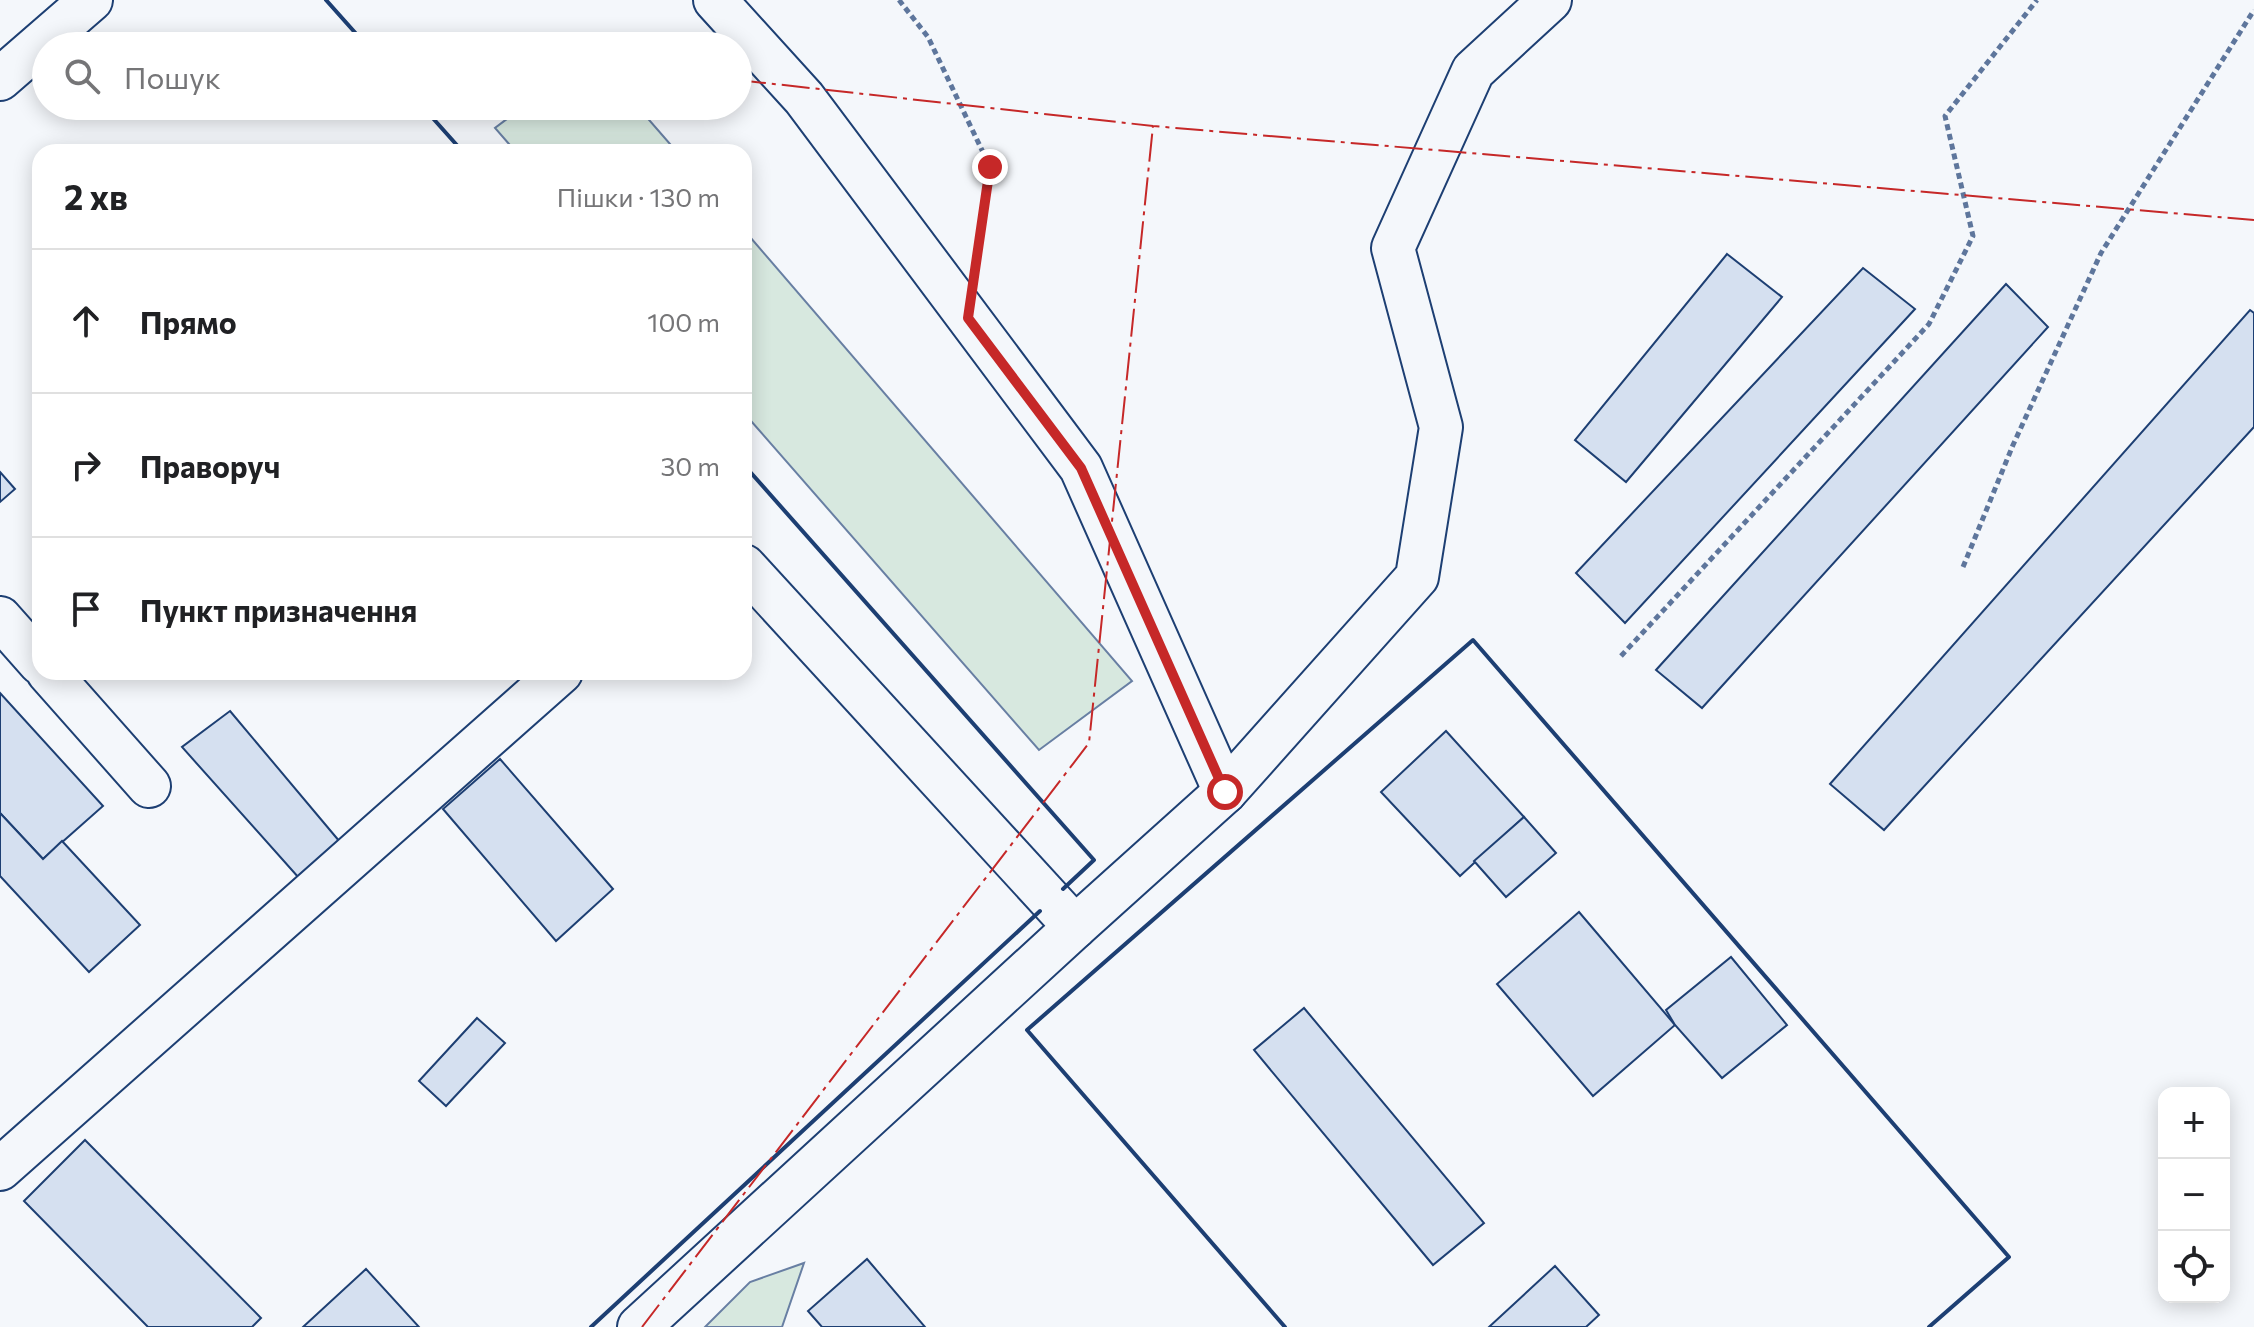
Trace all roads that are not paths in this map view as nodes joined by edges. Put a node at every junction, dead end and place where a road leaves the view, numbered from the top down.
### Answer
1 (91, 0) edge
2 (715, 0) edge
3 (1550, 0) edge
4 (54, 32) edge
5 (744, 32) edge
6 (752, 41) edge
7 (32, 51) edge
8 (0, 79) edge
9 (752, 575) edge
10 (0, 618) edge
11 (32, 654) edge
12 (55, 680) edge
13 (552, 680) edge
14 (149, 786) dead end
15 (1225, 792) junction
16 (1075, 927) junction
17 (0, 1169) edge
18 (639, 1327) edge

1 - 4 lane
2 - 5 lane
3 - 15 lane
6 - 15 lane
7 - 8 lane
9 - 16 lane
10 - 11 lane
12 - 14 lane
13 - 17 lane
15 - 16 lane
16 - 18 lane

